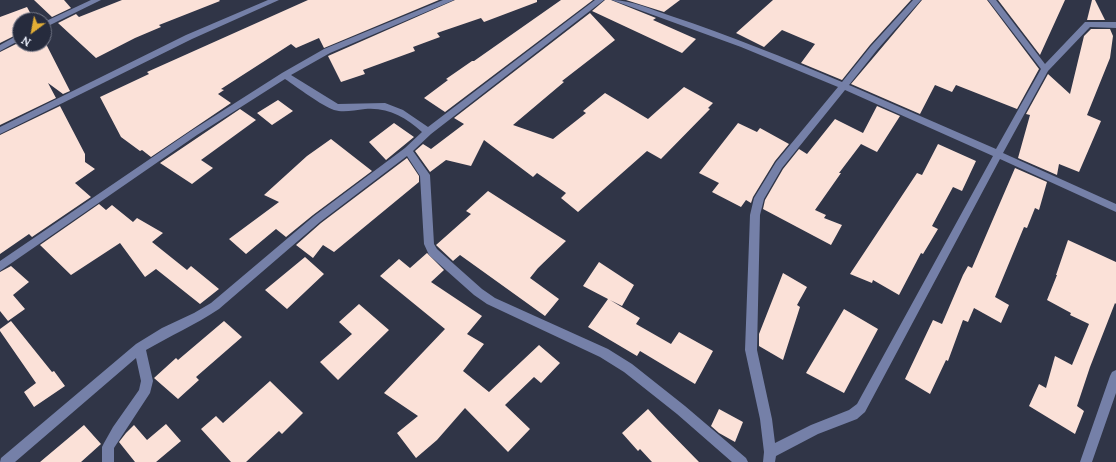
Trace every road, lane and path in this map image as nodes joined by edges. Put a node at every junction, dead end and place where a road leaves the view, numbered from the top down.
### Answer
1 (97, 0) edge
2 (275, 0) edge
3 (450, 0) edge
4 (600, 0) edge
5 (616, 0) edge
6 (917, 0) edge
7 (992, 0) edge
8 (52, 21) edge
9 (1116, 25) edge
10 (12, 41) edge
11 (0, 48) edge
12 (1045, 69) junction
13 (285, 75) junction
14 (844, 87) junction
15 (0, 131) edge
16 (428, 132) junction
17 (408, 150) junction
18 (996, 154) junction
19 (1116, 208) edge
20 (0, 267) edge
21 (140, 348) junction
22 (1116, 376) edge
23 (769, 457) edge
24 (5, 462) edge
25 (108, 462) edge
26 (742, 462) edge
27 (1086, 462) edge

1 - 8 street
2 - 15 street
3 - 13 street
4 - 16 street
5 - 14 street
6 - 14 street
7 - 12 street
9 - 12 street
10 - 11 street
12 - 18 street
13 - 16 street
13 - 20 street
14 - 18 street
14 - 23 street
16 - 17 street
17 - 21 street
17 - 26 street
18 - 19 street
18 - 23 street
21 - 24 street
21 - 25 street
22 - 27 street

